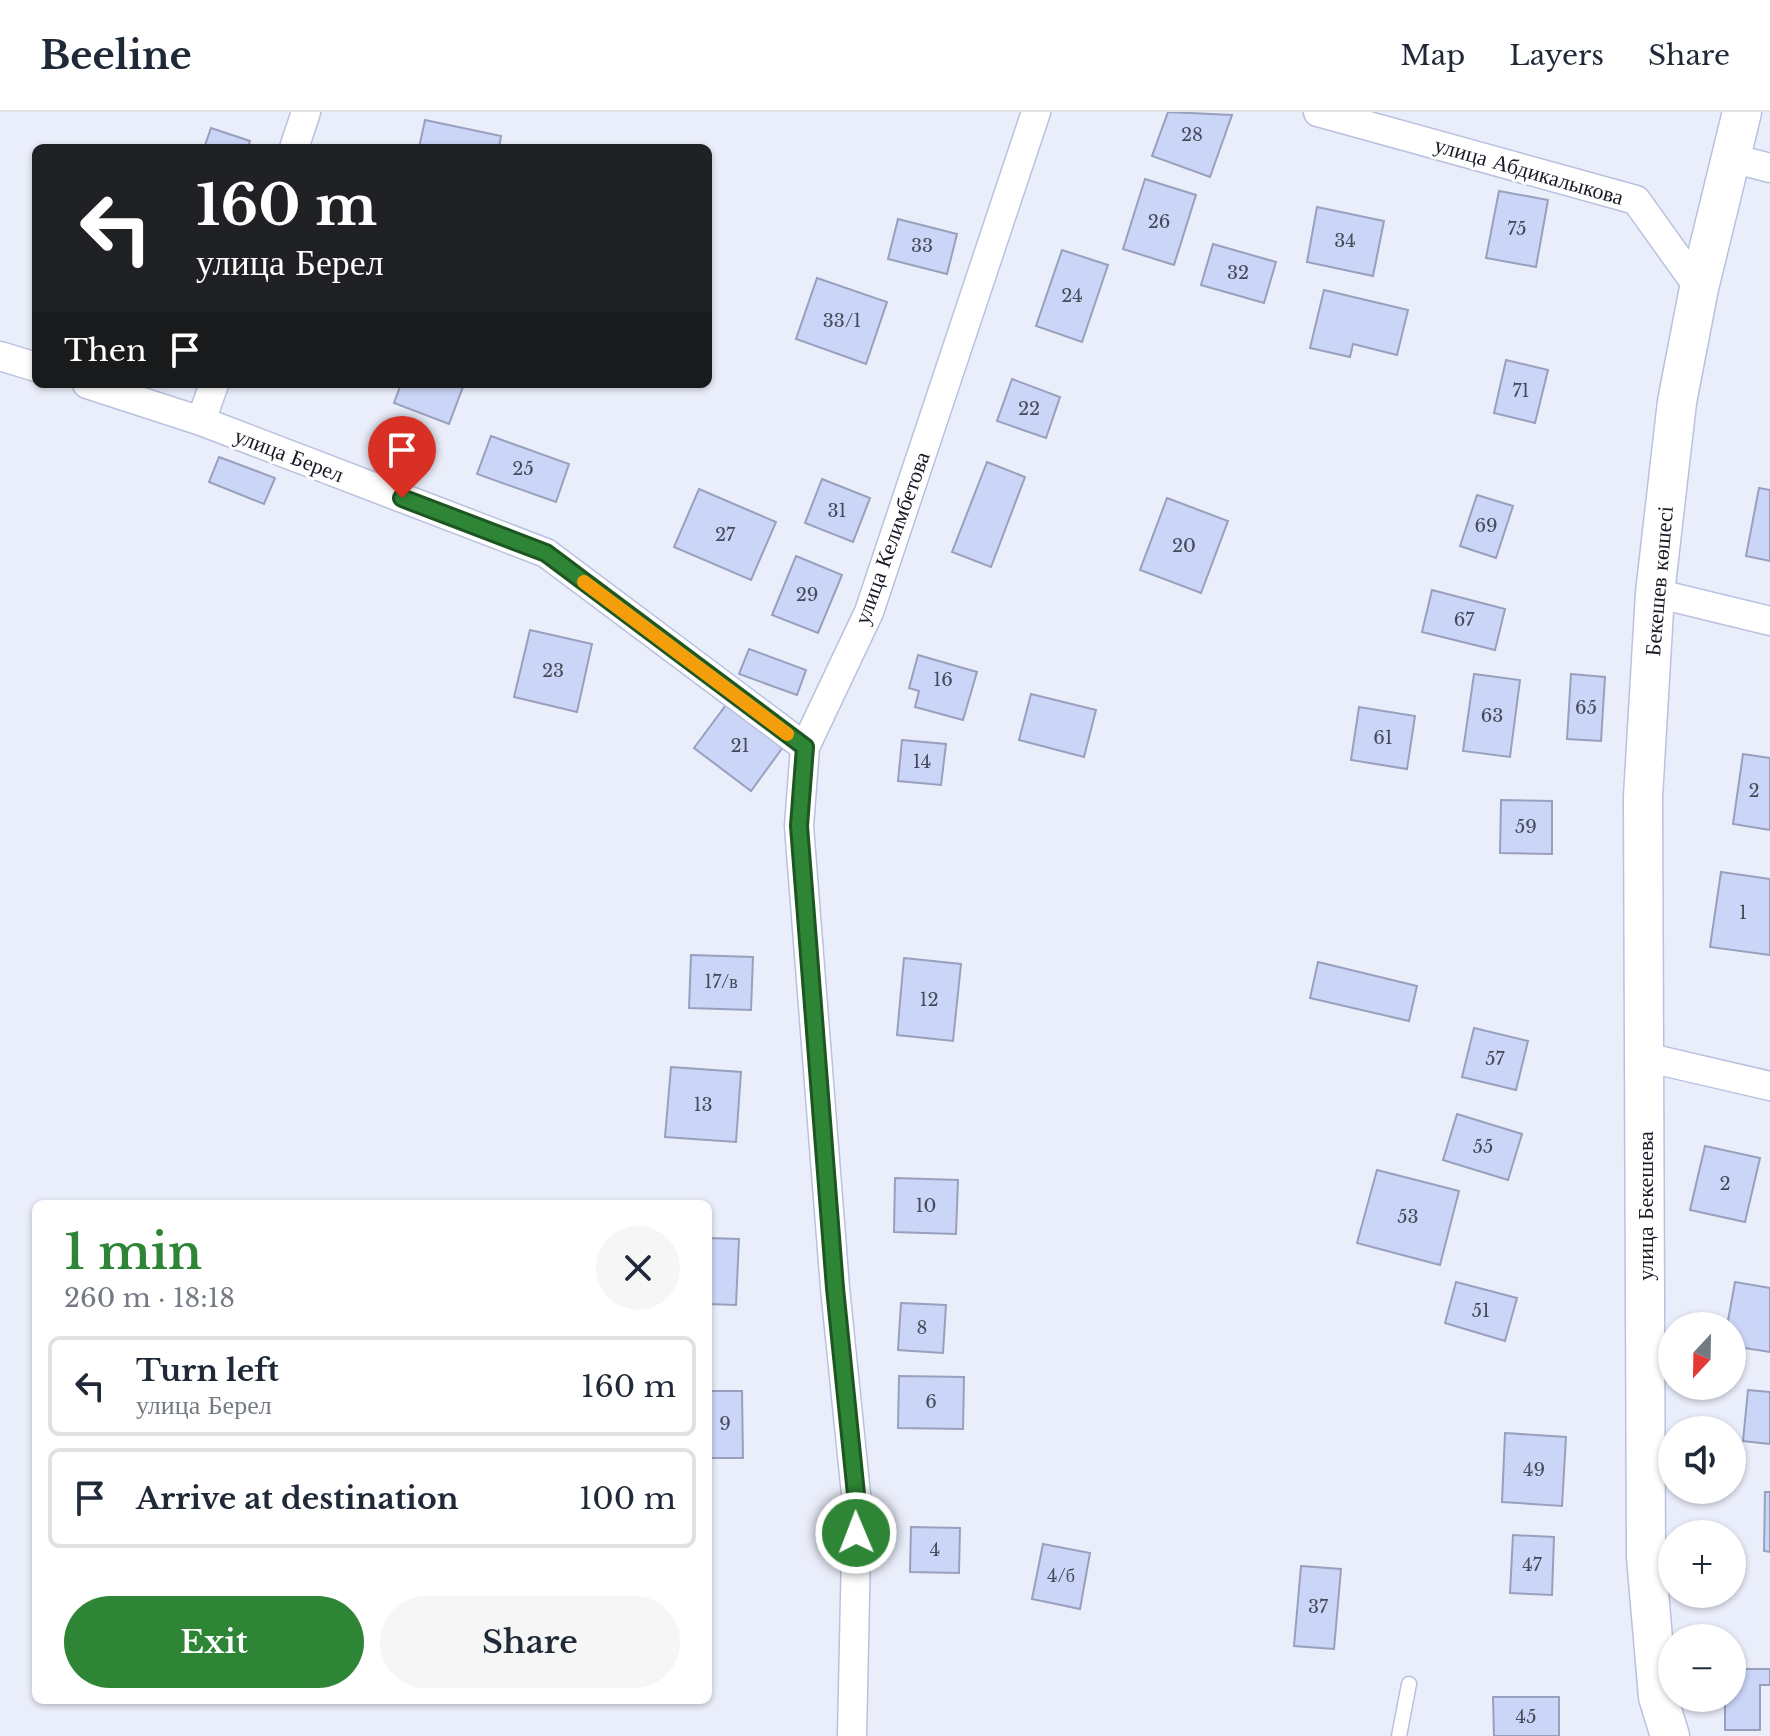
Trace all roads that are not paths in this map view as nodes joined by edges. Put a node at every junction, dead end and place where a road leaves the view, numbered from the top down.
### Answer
1 (306, 112) edge
2 (1036, 112) edge
3 (1318, 112) edge
4 (1742, 112) edge
5 (295, 144) edge
6 (1731, 158) junction
7 (1770, 168) edge
8 (1699, 288) junction
9 (0, 356) edge
10 (32, 366) edge
11 (99, 388) edge
12 (213, 388) edge
13 (201, 421) junction
14 (1655, 593) junction
15 (1770, 621) edge
16 (805, 747) junction
17 (1645, 1057) junction
18 (1770, 1086) edge
19 (1409, 1684) dead end
20 (852, 1736) edge
21 (1399, 1736) edge
22 (1670, 1736) edge

1 - 5 street
2 - 16 street, улица Келимбетова
3 - 8 street, улица Абдикалыкова
4 - 6 main road, Бекешев көшесі
6 - 7 street
6 - 8 main road, Бекешев көшесі
8 - 14 main road, Бекешев көшесі
9 - 10 street
11 - 13 street, улица Берел
12 - 13 street
13 - 16 street, улица Берел
14 - 15 street
14 - 17 main road, Бекешев көшесі
16 - 20 street, улица Келимбетова
17 - 18 street
17 - 22 main road, улица Бекешева
19 - 21 lane

